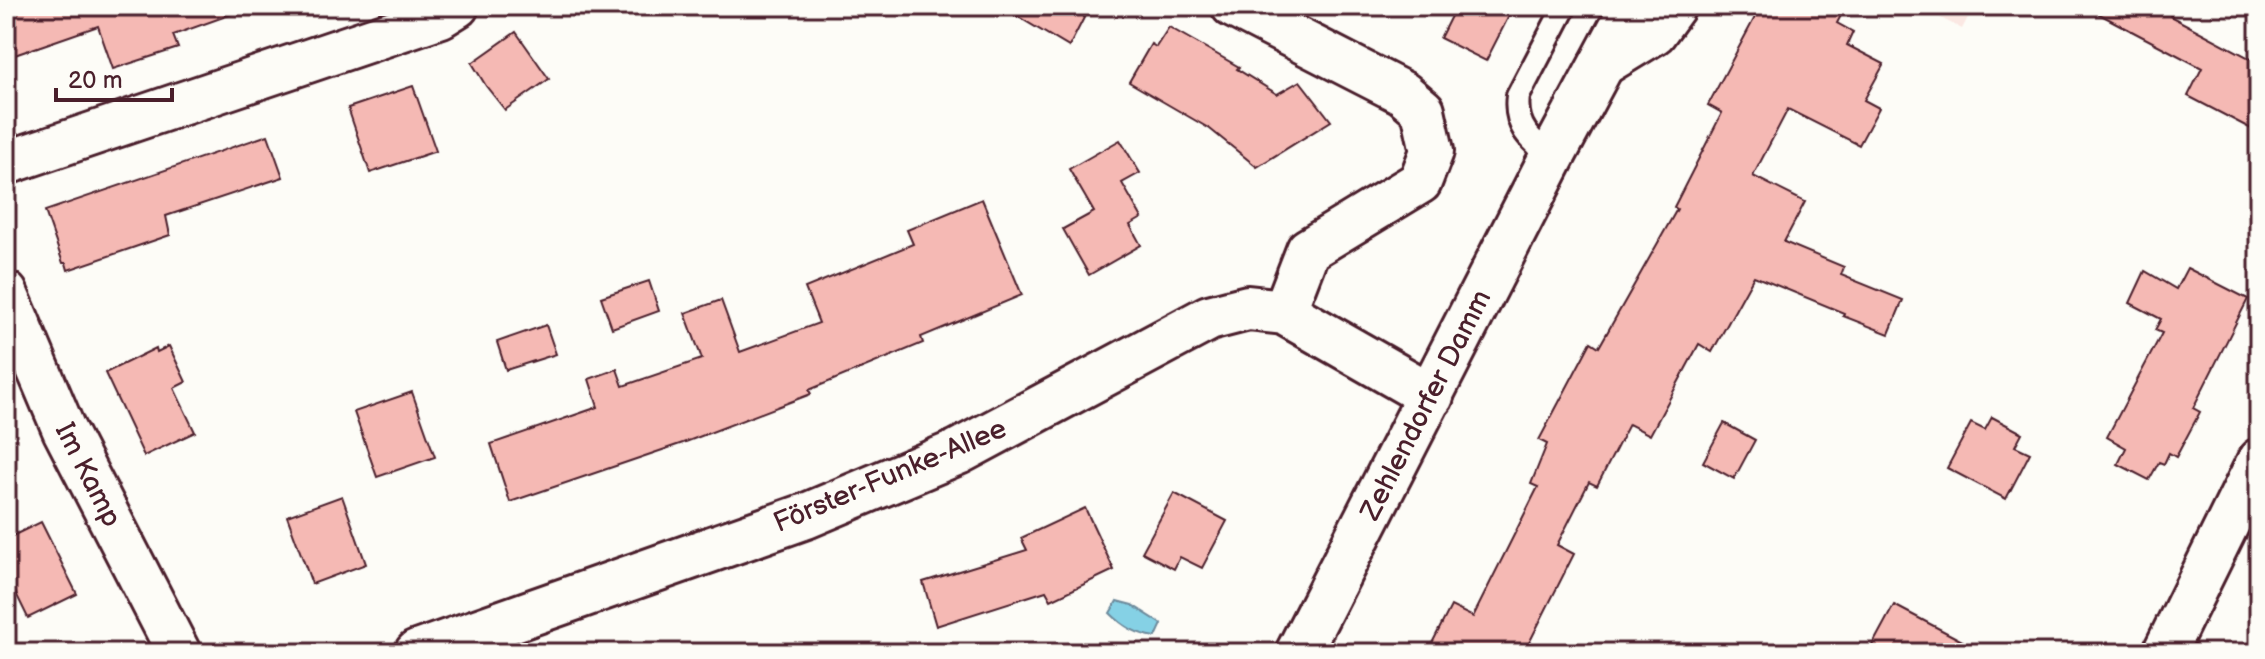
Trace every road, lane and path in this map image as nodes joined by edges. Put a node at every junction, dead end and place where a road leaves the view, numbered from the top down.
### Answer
1 (457, 6) edge
2 (1233, 6) edge
3 (1565, 6) edge
4 (1633, 6) edge
5 (1673, 6) edge
6 (1603, 63) junction
7 (1552, 157) junction
8 (6, 163) edge
9 (6, 293) edge
10 (1284, 312) junction
11 (1431, 396) junction
12 (2259, 460) edge
13 (179, 653) edge
14 (417, 653) edge
15 (1298, 653) edge
16 (2164, 653) edge

1 - 8 street
2 - 10 street
3 - 7 lane
4 - 6 street, Zehlendorfer Damm
5 - 6 street
6 - 7 street, Zehlendorfer Damm
7 - 11 street, Zehlendorfer Damm
9 - 13 street, Im Kamp
10 - 11 street, Förster-Funke-Allee
10 - 14 street, Förster-Funke-Allee
11 - 15 street, Zehlendorfer Damm
12 - 16 street

